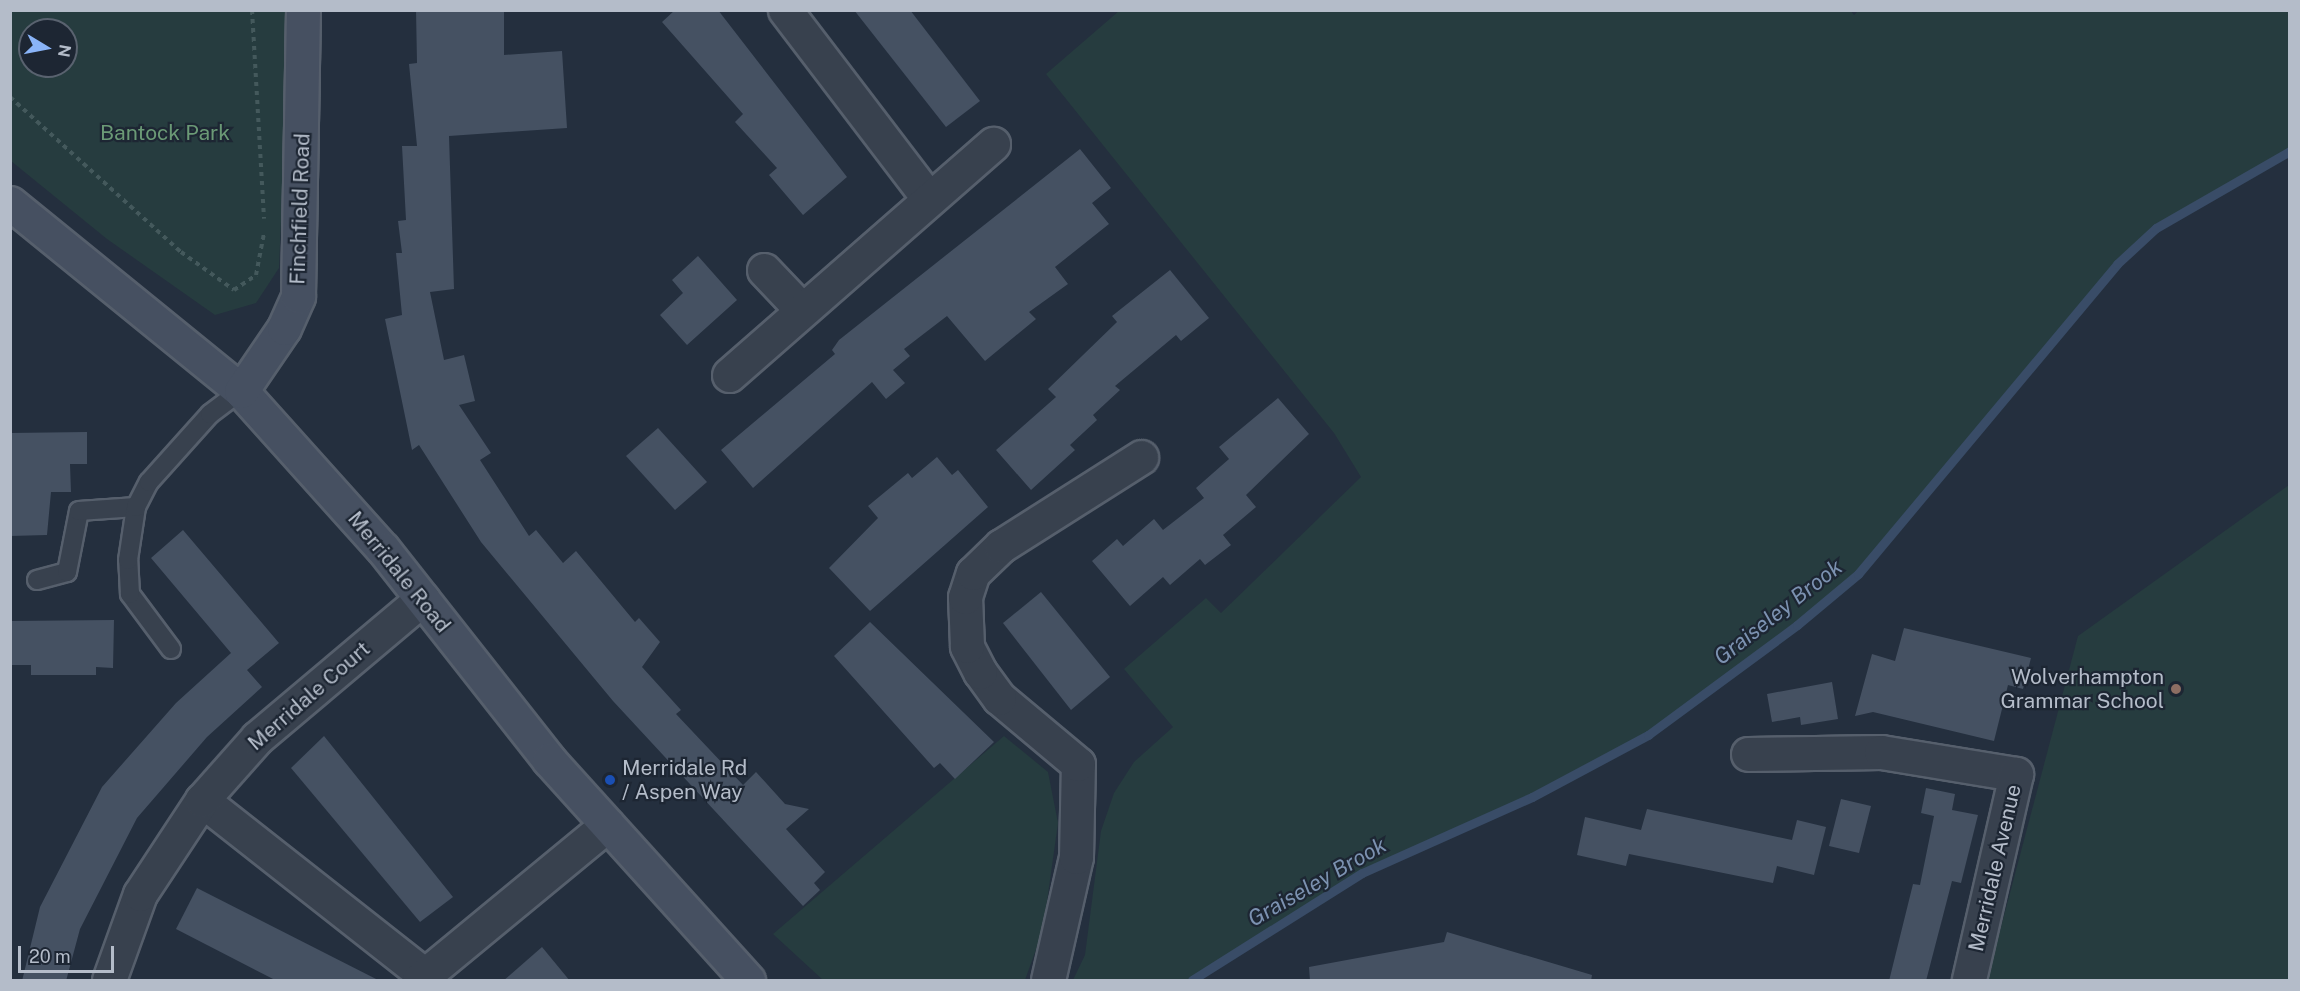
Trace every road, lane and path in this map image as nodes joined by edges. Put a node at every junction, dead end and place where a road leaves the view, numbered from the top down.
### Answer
1 (252, 10) edge
2 (303, 10) edge
3 (785, 10) edge
4 (10, 97) edge
5 (993, 144) dead end
6 (928, 198) junction
7 (10, 203) edge
8 (764, 270) dead end
9 (801, 309) junction
10 (729, 375) dead end
11 (241, 391) junction
12 (1141, 457) dead end
13 (136, 507) junction
14 (37, 580) dead end
15 (422, 599) junction
16 (171, 649) dead end
17 (1748, 754) dead end
18 (202, 800) junction
19 (607, 825) junction
20 (421, 977) edge
21 (109, 981) edge
22 (748, 981) edge
23 (1048, 981) edge
24 (1969, 981) edge

1 - 4 path
2 - 11 street, Finchfield Road
3 - 6 street
5 - 6 street
6 - 9 street
7 - 11 street, Merridale Road
8 - 9 street
9 - 10 street
11 - 13 lane
11 - 15 street, Merridale Road
12 - 23 street
13 - 14 lane
13 - 16 lane
15 - 18 street, Merridale Court
15 - 19 street, Merridale Road
17 - 24 street, Merridale Avenue
18 - 20 street
18 - 21 street, Merridale Court
19 - 20 street
19 - 22 street, Merridale Road

